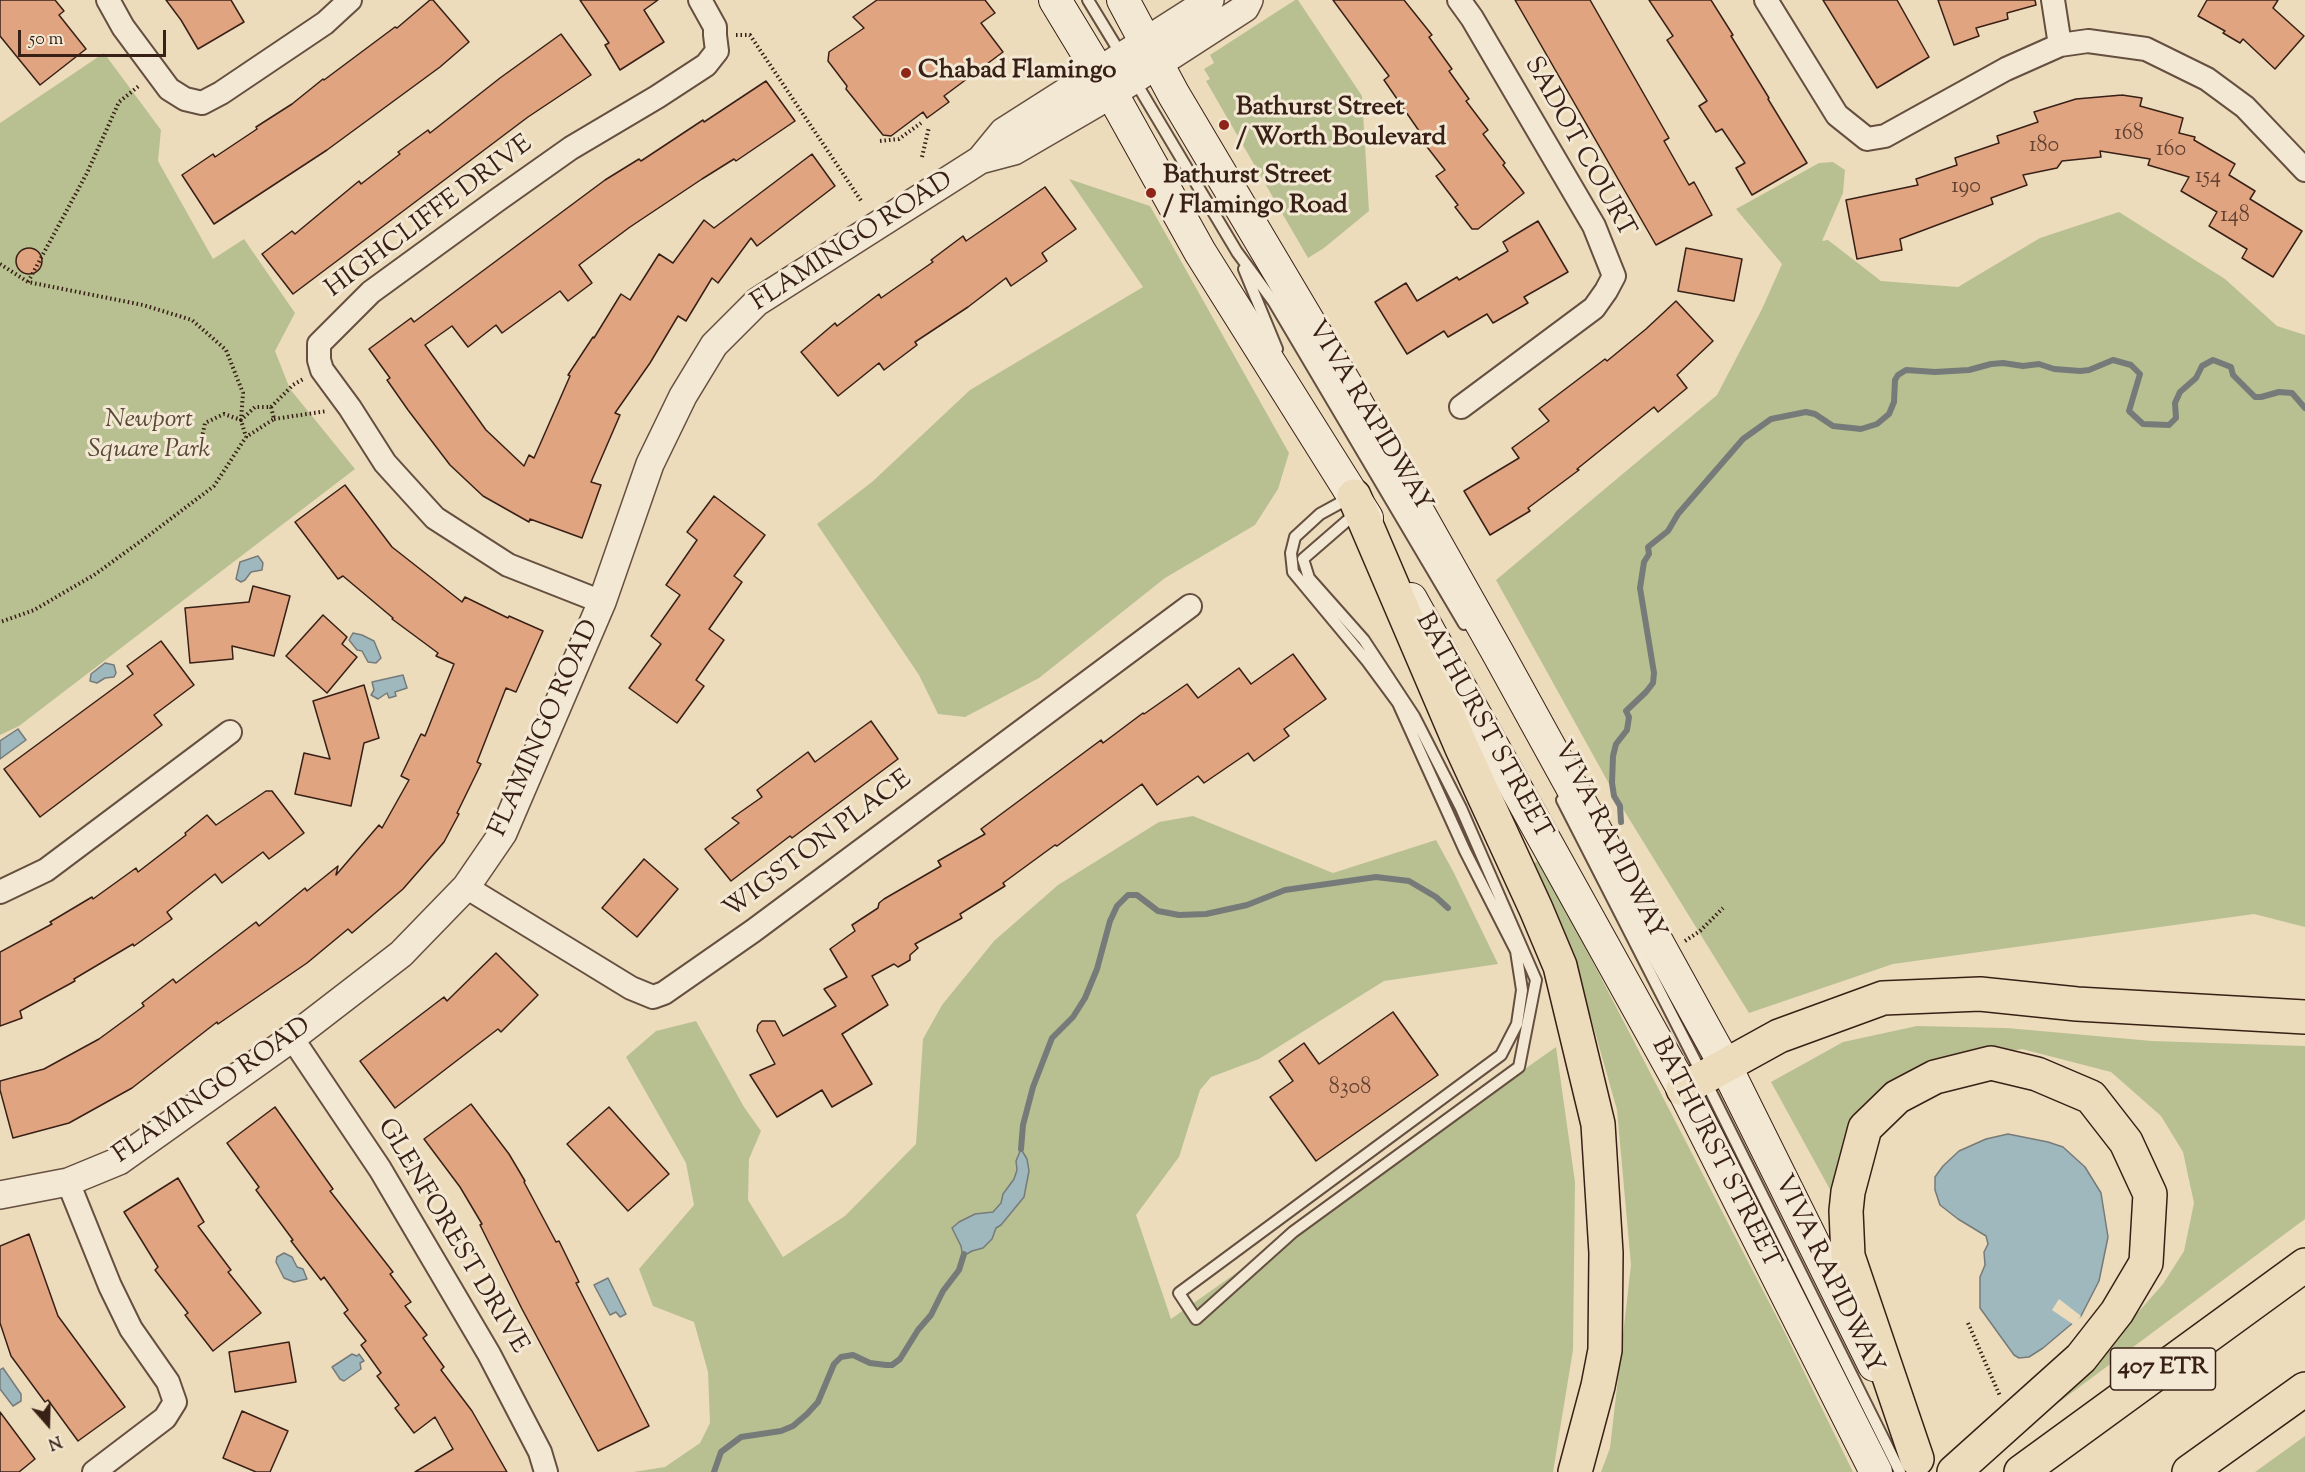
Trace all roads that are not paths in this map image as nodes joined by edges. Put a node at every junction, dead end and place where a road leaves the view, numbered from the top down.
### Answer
1 (108, 0) edge
2 (350, 0) edge
3 (700, 0) edge
4 (1055, 0) edge
5 (1088, 0) edge
6 (1123, 0) edge
7 (1210, 0) edge
8 (1249, 0) edge
9 (1459, 0) edge
10 (1766, 0) edge
11 (2053, 0) edge
12 (2060, 45) junction
13 (1128, 68) junction
14 (2305, 170) edge
15 (1237, 252) junction
16 (1461, 407) dead end
17 (1305, 417) junction
18 (1357, 503) junction
19 (602, 602) junction
20 (1190, 606) dead end
21 (1469, 632) dead end
22 (230, 732) dead end
23 (1555, 787) dead end
24 (466, 887) junction
25 (0, 892) edge
26 (2305, 1017) edge
27 (292, 1038) junction
28 (1704, 1077) junction
29 (68, 1182) junction
30 (0, 1196) edge
31 (2305, 1265) edge
32 (2305, 1389) edge
33 (1914, 1468) edge
34 (94, 1472) edge
35 (546, 1472) edge
36 (1575, 1472) edge
37 (1876, 1472) edge
38 (1954, 1472) edge
39 (2021, 1472) edge
40 (2189, 1472) edge

1 - 2 street
3 - 19 street, HIGHCLIFFE DRIVE
4 - 13 main road, BATHURST STREET
5 - 13 lane, VIVA RAPIDWAY
6 - 13 main road, BATHURST STREET
7 - 13 street
8 - 13 street
9 - 16 street, SADOT COURT
10 - 12 street
11 - 12 street
12 - 14 street
13 - 15 lane, VIVA RAPIDWAY
13 - 17 main road, BATHURST STREET
13 - 19 street, FLAMINGO ROAD
13 - 28 main road, BATHURST STREET
15 - 17 lane, VIVA RAPIDWAY
15 - 21 lane, VIVA RAPIDWAY
17 - 18 main road, BATHURST STREET
18 - 18 lane
18 - 28 main road, BATHURST STREET
18 - 36 highway
19 - 24 street, FLAMINGO ROAD
20 - 24 street, WIGSTON PLACE
22 - 25 street
23 - 28 lane, VIVA RAPIDWAY
24 - 27 street, FLAMINGO ROAD
26 - 28 highway
27 - 29 street, FLAMINGO ROAD
27 - 35 street, GLENFOREST DRIVE
28 - 33 main road, BATHURST STREET
28 - 37 main road, BATHURST STREET
29 - 30 street, FLAMINGO ROAD
29 - 34 street
31 - 39 highway, 407 ETR
32 - 40 highway
33 - 38 highway

